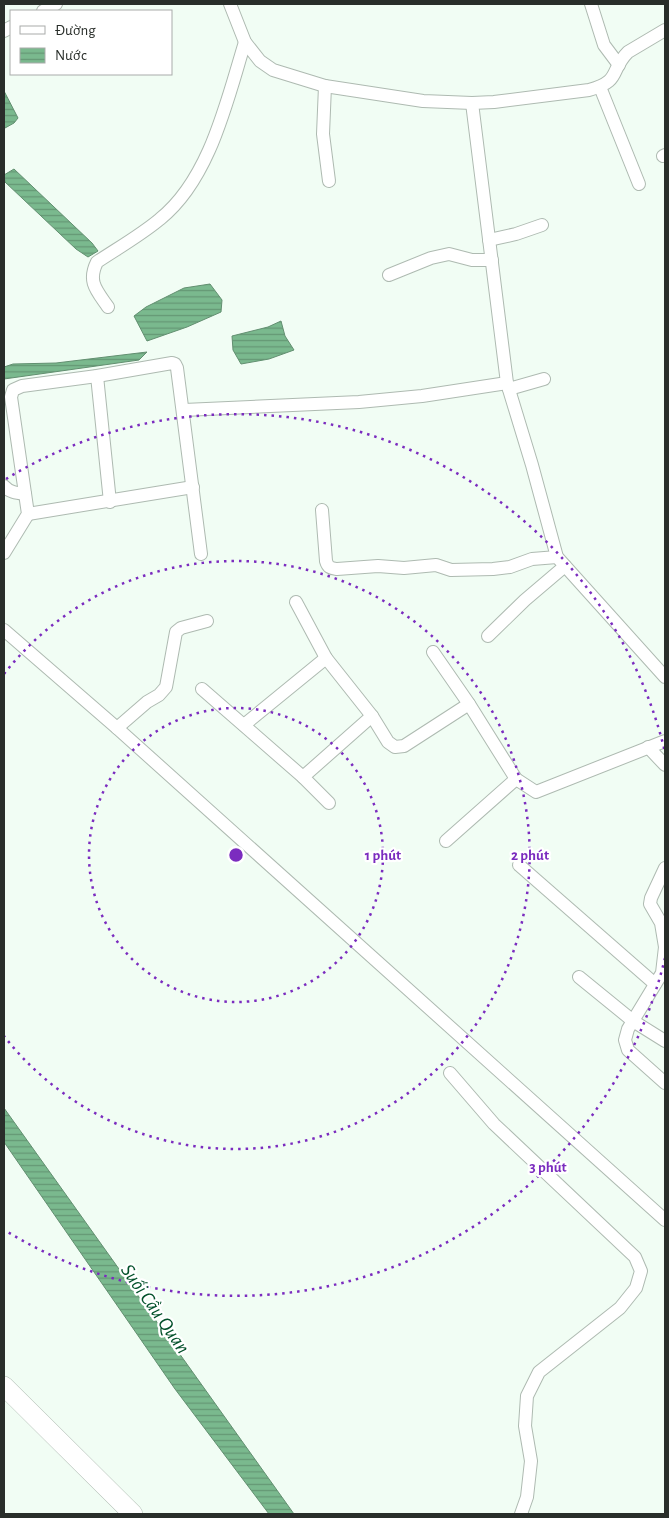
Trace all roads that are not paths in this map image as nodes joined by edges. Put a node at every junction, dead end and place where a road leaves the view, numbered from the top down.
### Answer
1 (230, 4) edge
2 (591, 4) edge
3 (665, 30) edge
4 (245, 42) junction
5 (619, 65) junction
6 (325, 86) junction
7 (600, 87) junction
8 (472, 103) junction
9 (329, 181) dead end
10 (639, 184) dead end
11 (542, 225) dead end
12 (489, 240) junction
13 (492, 260) junction
14 (389, 274) dead end
15 (108, 308) dead end
16 (97, 376) junction
17 (544, 379) dead end
18 (508, 386) junction
19 (184, 410) junction
20 (4, 486) edge
21 (193, 487) junction
22 (25, 494) junction
23 (110, 502) junction
24 (322, 510) dead end
25 (28, 514) junction
26 (4, 553) edge
27 (201, 554) dead end
28 (561, 562) junction
29 (296, 602) dead end
30 (207, 621) dead end
31 (4, 630) edge
32 (488, 636) dead end
33 (433, 652) dead end
34 (326, 658) junction
35 (665, 677) edge
36 (202, 688) dead end
37 (469, 704) junction
38 (372, 716) junction
39 (244, 725) junction
40 (117, 728) junction
41 (665, 741) edge
42 (648, 747) junction
43 (665, 764) edge
44 (303, 777) junction
45 (516, 779) junction
46 (329, 802) dead end
47 (446, 841) dead end
48 (519, 865) dead end
49 (665, 868) edge
50 (659, 910) edge
51 (579, 976) dead end
52 (655, 984) junction
53 (633, 1021) junction
54 (665, 1041) edge
55 (450, 1073) dead end
56 (665, 1083) edge
57 (665, 1220) edge
58 (4, 1386) edge
59 (133, 1514) edge
60 (520, 1514) edge

1 - 4 street
2 - 5 street
3 - 5 street
4 - 6 street
4 - 15 street
5 - 7 street
6 - 8 street
6 - 9 street
7 - 8 street
7 - 10 street
8 - 12 street
11 - 12 street
12 - 13 street
13 - 14 street
13 - 18 street
16 - 19 street
16 - 22 street
16 - 23 street
17 - 18 street
18 - 19 street
18 - 28 street
19 - 21 street
20 - 22 street
21 - 23 street
21 - 27 street
22 - 25 street
23 - 25 street
24 - 28 street
25 - 26 street
28 - 32 street
28 - 35 street
29 - 34 street
30 - 40 street
31 - 40 street
33 - 37 street
34 - 38 street
34 - 39 street
36 - 39 street
37 - 38 street
37 - 45 street
38 - 44 street
39 - 44 street
40 - 57 street
41 - 42 street
42 - 43 street
42 - 45 street
44 - 46 street
45 - 47 street
48 - 52 street
49 - 50 street
50 - 52 street
51 - 53 street
52 - 53 street
53 - 54 street
53 - 56 street
55 - 60 street
58 - 59 street

